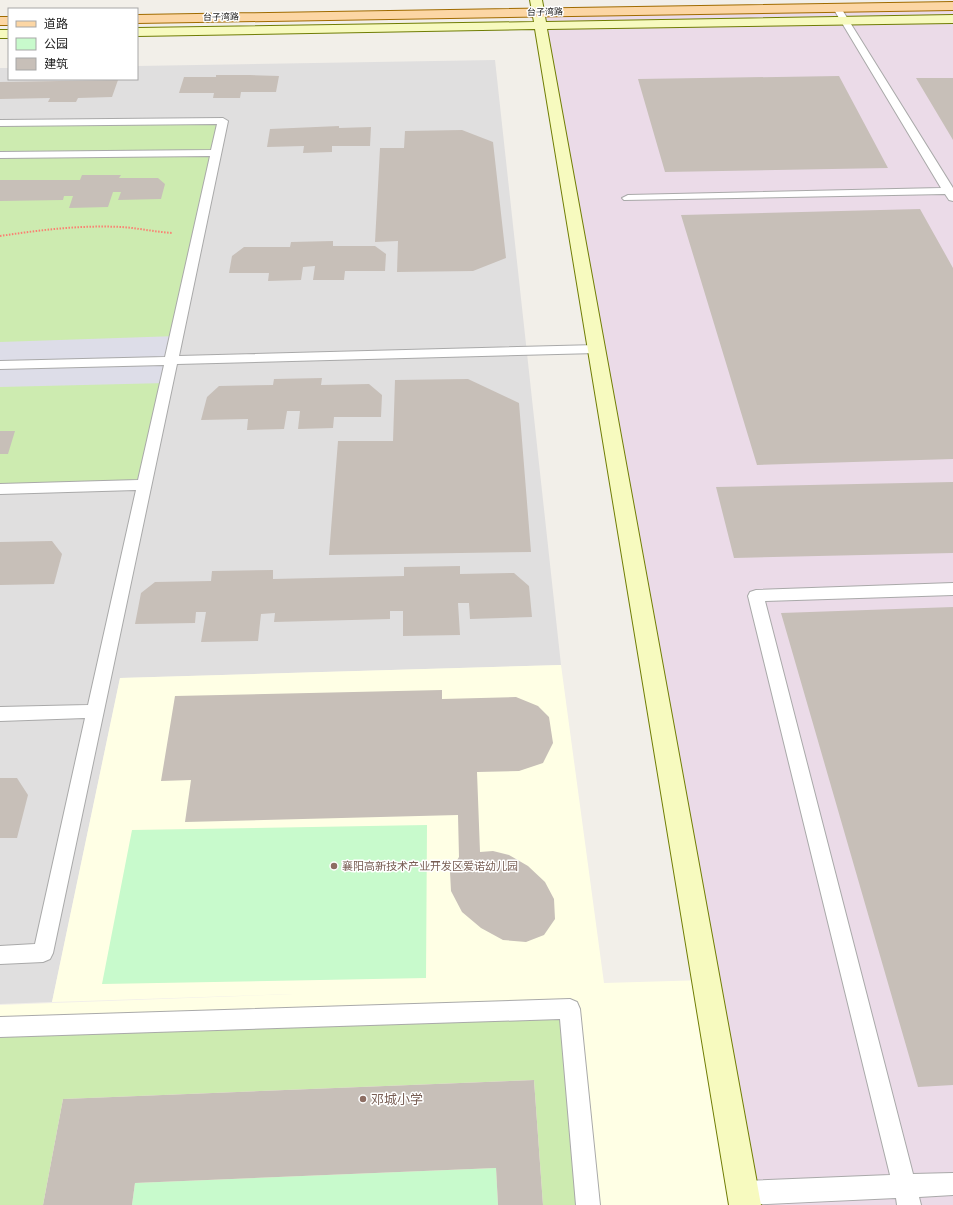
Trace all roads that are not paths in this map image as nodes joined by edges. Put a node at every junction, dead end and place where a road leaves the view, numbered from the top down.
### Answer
1 (953, 6) edge
2 (837, 8) junction
3 (539, 13) edge
4 (138, 19) edge
5 (953, 19) edge
6 (845, 20) junction
7 (138, 32) edge
8 (0, 123) edge
9 (216, 153) junction
10 (0, 155) edge
11 (952, 194) edge
12 (628, 198) dead end
13 (597, 349) junction
14 (172, 360) junction
15 (0, 365) edge
16 (144, 485) junction
17 (0, 490) edge
18 (953, 589) edge
19 (95, 711) junction
20 (0, 714) edge
21 (0, 955) edge
22 (0, 1027) edge
23 (953, 1184) edge
24 (907, 1196) edge
25 (744, 1199) edge
26 (588, 1205) edge

1 - 2 main road, 台子湾路
2 - 3 main road, 台子湾路
2 - 6 lane
3 - 4 main road, 台子湾路
3 - 6 street
3 - 7 street
3 - 13 street
5 - 6 street
6 - 11 lane
8 - 9 lane
9 - 10 lane
9 - 14 lane
11 - 12 lane
13 - 14 lane
13 - 25 street
14 - 15 lane
14 - 16 lane
16 - 17 lane
16 - 19 lane
18 - 24 lane
19 - 20 lane
19 - 21 lane
22 - 26 lane
23 - 24 lane
24 - 25 lane

